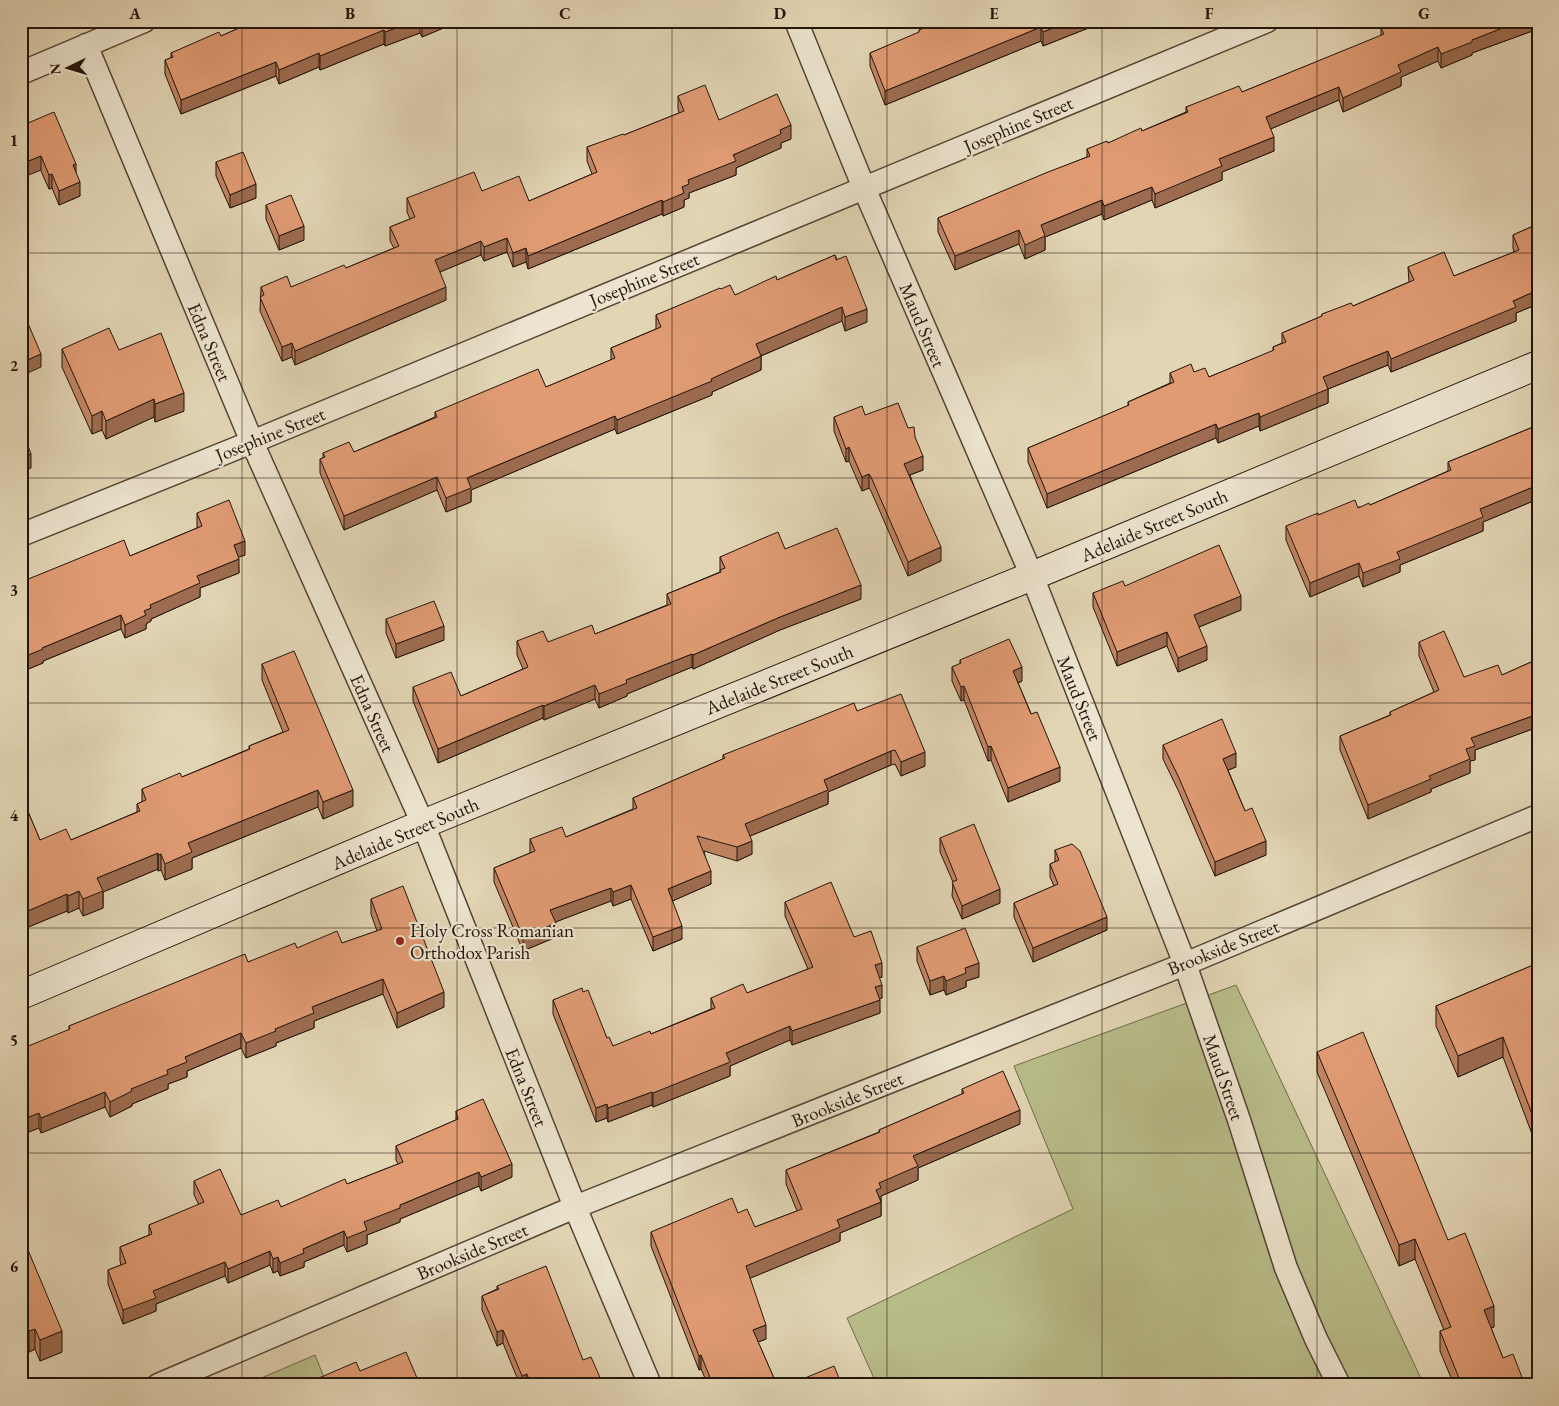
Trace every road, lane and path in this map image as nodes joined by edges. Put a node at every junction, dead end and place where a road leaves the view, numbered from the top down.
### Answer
1 (144, 21) edge
2 (796, 21) edge
3 (1266, 21) edge
4 (86, 45) junction
5 (21, 73) edge
6 (864, 188) junction
7 (1538, 365) edge
8 (252, 442) junction
9 (21, 535) edge
10 (1032, 576) junction
11 (1538, 816) edge
12 (423, 824) junction
13 (1184, 964) junction
14 (21, 995) edge
15 (575, 1207) junction
16 (158, 1385) edge
17 (650, 1385) edge
18 (1339, 1385) edge

1 - 4 street
2 - 6 street, Maud Street
3 - 6 street, Josephine Street
4 - 5 street
4 - 8 street, Edna Street
6 - 8 street, Josephine Street
6 - 10 street, Maud Street
7 - 10 main road, Adelaide Street South
8 - 9 street, Josephine Street
8 - 12 street, Edna Street
10 - 12 main road, Adelaide Street South
10 - 13 street, Maud Street
11 - 13 street, Brookside Street
12 - 14 main road, Adelaide Street South
12 - 15 street, Edna Street
13 - 15 street, Brookside Street
13 - 18 street, Maud Street
15 - 16 street, Brookside Street
15 - 17 street, Edna Street

